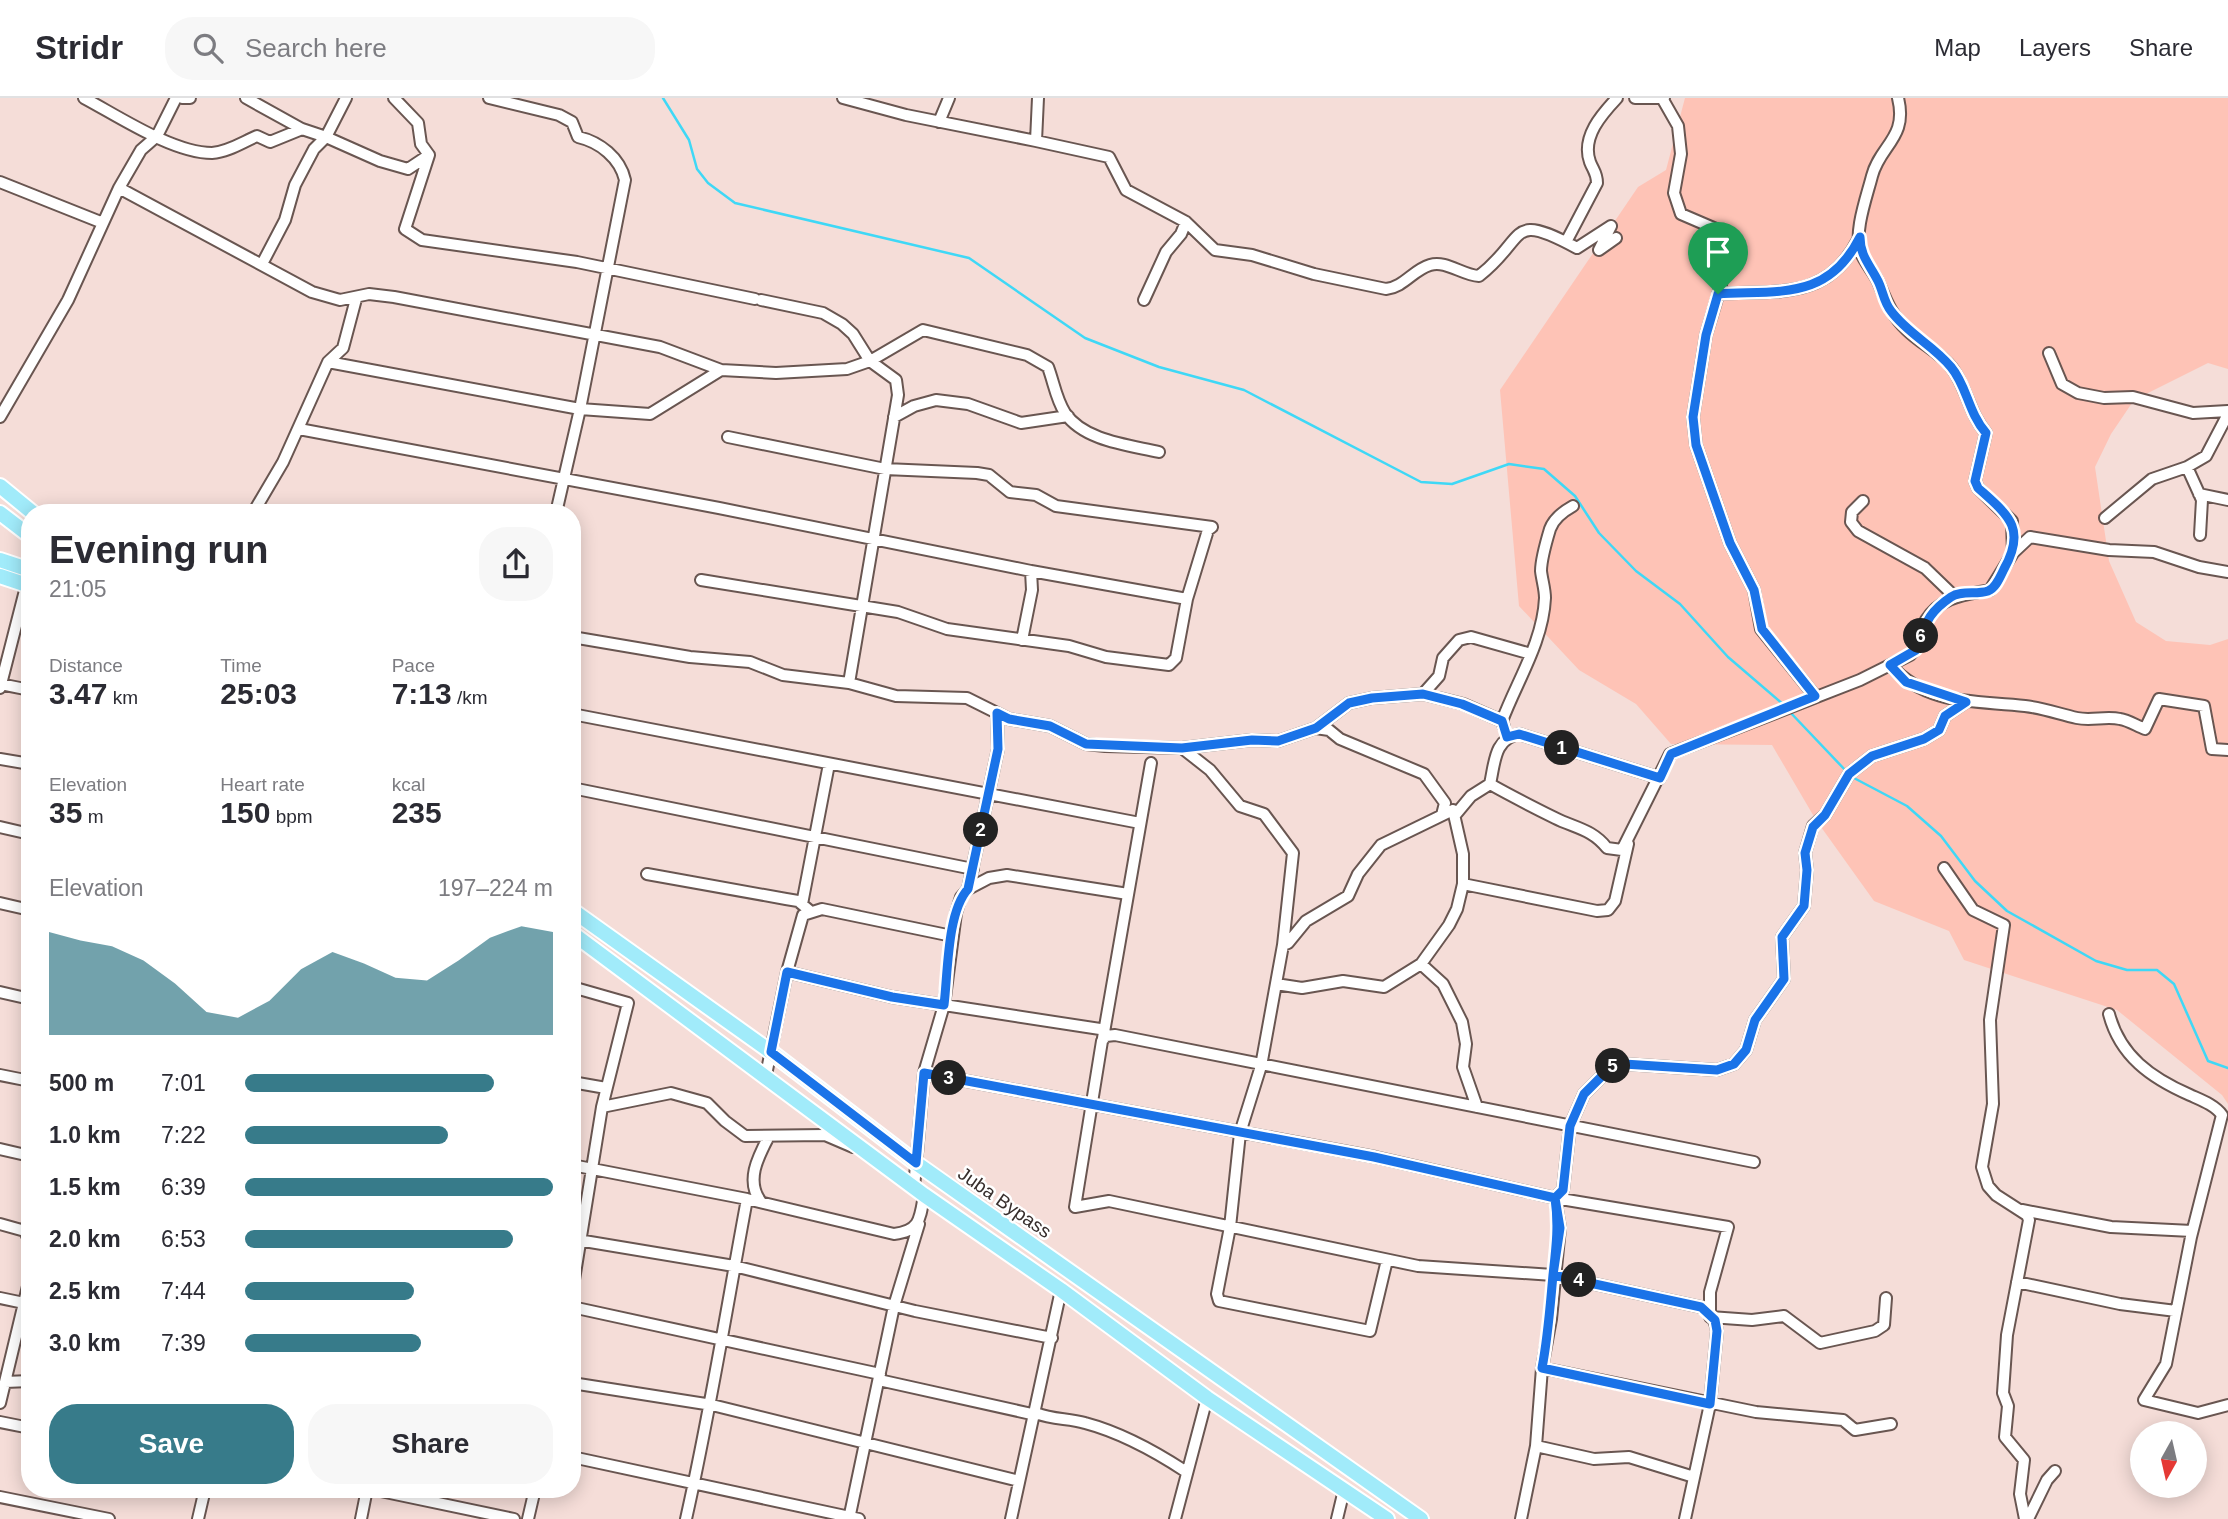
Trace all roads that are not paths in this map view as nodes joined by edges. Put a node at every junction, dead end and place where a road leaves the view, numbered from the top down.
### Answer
1 (84, 98) edge
2 (176, 98) edge
3 (182, 98) edge
4 (190, 98) edge
5 (246, 98) edge
6 (346, 98) edge
7 (394, 98) edge
8 (489, 98) edge
9 (843, 98) edge
10 (949, 98) edge
11 (1038, 98) edge
12 (1617, 98) edge
13 (1635, 98) edge
14 (1898, 98) edge
15 (1663, 99) edge
16 (939, 122) junction
17 (302, 129) junction
18 (157, 136) junction
19 (326, 137) junction
20 (1036, 141) junction
21 (429, 155) junction
22 (0, 182) edge
23 (120, 188) junction
24 (1186, 222) junction
25 (103, 223) junction
26 (1860, 237) junction
27 (1616, 238) dead end
28 (1566, 242) junction
29 (262, 264) junction
30 (607, 268) junction
31 (1718, 294) junction
32 (356, 299) junction
33 (1144, 300) dead end
34 (594, 335) junction
35 (2049, 353) dead end
36 (870, 361) junction
37 (328, 362) junction
38 (722, 370) junction
39 (897, 387) junction
40 (923, 403) junction
41 (580, 409) junction
42 (2228, 413) edge
43 (1068, 416) junction
44 (0, 417) edge
45 (894, 417) junction
46 (299, 429) junction
47 (728, 437) dead end
48 (1159, 453) dead end
49 (2187, 467) junction
50 (885, 469) junction
51 (563, 479) junction
52 (0, 486) edge
53 (2199, 494) junction
54 (2228, 500) edge
55 (1863, 501) dead end
56 (22, 504) edge
57 (258, 504) edge
58 (558, 504) edge
59 (1573, 506) dead end
60 (0, 513) edge
61 (2105, 518) dead end
62 (21, 529) edge
63 (2200, 535) dead end
64 (873, 539) junction
65 (2013, 553) junction
66 (0, 560) edge
67 (1031, 570) junction
68 (2228, 572) edge
69 (21, 573) edge
70 (0, 576) edge
71 (21, 577) edge
72 (701, 580) dead end
73 (1953, 595) junction
74 (1187, 599) junction
75 (862, 607) junction
76 (21, 608) edge
77 (581, 639) edge
78 (1022, 640) junction
79 (1531, 654) junction
80 (1890, 665) junction
81 (849, 683) junction
82 (0, 686) edge
83 (21, 689) edge
84 (1423, 694) junction
85 (1815, 696) junction
86 (1966, 702) junction
87 (997, 713) junction
88 (581, 717) edge
89 (1502, 721) junction
90 (1316, 728) junction
91 (1507, 737) junction
92 (1182, 748) junction
93 (2228, 750) edge
94 (0, 759) edge
95 (21, 762) edge
96 (1151, 762) dead end
97 (829, 764) junction
98 (1660, 778) junction
99 (1490, 784) junction
100 (581, 790) edge
101 (987, 795) junction
102 (1456, 814) junction
103 (1443, 815) junction
104 (1140, 823) junction
105 (0, 827) edge
106 (21, 832) edge
107 (815, 836) junction
108 (1628, 841) junction
109 (1944, 868) dead end
110 (973, 869) junction
111 (647, 874) dead end
112 (1463, 884) junction
113 (968, 889) junction
114 (1128, 894) junction
115 (0, 903) edge
116 (806, 907) junction
117 (21, 908) edge
118 (581, 916) edge
119 (952, 936) junction
120 (581, 940) edge
121 (1283, 945) junction
122 (1421, 964) junction
123 (787, 972) junction
124 (1276, 985) junction
125 (581, 990) edge
126 (0, 992) edge
127 (21, 997) edge
128 (944, 1005) junction
129 (2109, 1014) dead end
130 (1101, 1035) junction
131 (771, 1052) junction
132 (1261, 1066) junction
133 (924, 1073) junction
134 (0, 1075) edge
135 (766, 1075) junction
136 (21, 1079) edge
137 (581, 1084) edge
138 (606, 1088) junction
139 (602, 1107) junction
140 (1477, 1107) junction
141 (1570, 1126) junction
142 (1240, 1133) junction
143 (769, 1136) junction
144 (0, 1149) edge
145 (865, 1152) junction
146 (21, 1154) edge
147 (1754, 1162) dead end
148 (916, 1163) junction
149 (581, 1167) edge
150 (594, 1169) junction
151 (919, 1192) junction
152 (1555, 1198) junction
153 (747, 1199) junction
154 (761, 1202) junction
155 (2022, 1210) junction
156 (581, 1223) edge
157 (0, 1224) edge
158 (919, 1224) junction
159 (1230, 1227) junction
160 (21, 1230) edge
161 (2192, 1231) junction
162 (581, 1241) edge
163 (1387, 1260) junction
164 (734, 1266) junction
165 (1553, 1275) junction
166 (2017, 1282) junction
167 (1061, 1290) junction
168 (0, 1298) edge
169 (1886, 1298) dead end
170 (21, 1302) edge
171 (894, 1306) junction
172 (581, 1309) edge
173 (2176, 1311) junction
174 (21, 1315) edge
175 (1710, 1317) junction
176 (1717, 1331) junction
177 (720, 1338) junction
178 (1052, 1338) junction
179 (1542, 1368) junction
180 (880, 1377) junction
181 (21, 1381) edge
182 (5, 1382) junction
183 (581, 1384) edge
184 (1207, 1398) junction
185 (0, 1403) edge
186 (1710, 1404) junction
187 (712, 1405) junction
188 (2228, 1405) edge
189 (1036, 1414) junction
190 (0, 1422) edge
191 (1891, 1424) dead end
192 (21, 1426) edge
193 (865, 1442) junction
194 (1536, 1446) junction
195 (581, 1459) edge
196 (1185, 1471) junction
197 (2055, 1471) dead end
198 (1694, 1477) junction
199 (1019, 1481) junction
200 (694, 1484) junction
201 (1344, 1490) junction
202 (0, 1497) edge
203 (203, 1498) edge
204 (367, 1498) edge
205 (412, 1498) edge
206 (533, 1498) edge
207 (853, 1518) edge
208 (109, 1519) edge
209 (198, 1519) edge
210 (361, 1519) edge
211 (514, 1519) edge
212 (528, 1519) edge
213 (686, 1519) edge
214 (1011, 1519) edge
215 (1175, 1519) edge
216 (1338, 1519) edge
217 (1387, 1519) edge
218 (1421, 1519) edge
219 (1521, 1519) edge
220 (1685, 1519) edge
221 (2026, 1519) edge

1 - 18 street
2 - 18 street
3 - 4 street
5 - 17 street
6 - 19 street
7 - 21 street
8 - 30 street
9 - 16 street
10 - 16 street
11 - 20 street
12 - 28 street
13 - 15 street
14 - 26 street
15 - 31 street
16 - 20 street
17 - 18 street
17 - 19 street
18 - 23 street
19 - 21 street
19 - 29 street
20 - 24 street
21 - 30 street
22 - 25 street
23 - 25 street
23 - 29 street
24 - 28 street
24 - 33 street
25 - 44 street
26 - 31 street
26 - 65 street
27 - 28 street
29 - 32 street
30 - 34 street
30 - 36 street
31 - 85 street
32 - 34 street
32 - 37 street
34 - 38 street
34 - 41 street
35 - 42 street
36 - 38 street
36 - 39 street
36 - 43 street
37 - 41 street
37 - 46 street
38 - 41 street
39 - 40 street
39 - 45 street
40 - 43 street
40 - 45 street
41 - 51 street
42 - 49 street
43 - 48 street
45 - 50 street
46 - 51 street
46 - 57 street
47 - 50 street
49 - 53 street
49 - 61 street
50 - 64 street
50 - 74 street
51 - 58 street
51 - 64 street
52 - 56 main road
53 - 54 street
53 - 63 street
55 - 73 street
59 - 79 street
60 - 62 main road
64 - 67 street
64 - 75 street
65 - 68 street
65 - 73 street
66 - 69 main road
67 - 74 street
67 - 78 street
70 - 71 main road
72 - 75 street
73 - 80 street
74 - 78 street
75 - 78 street
75 - 81 street
76 - 82 street
77 - 81 street
79 - 84 street
79 - 89 street
80 - 85 street
80 - 86 street
81 - 87 street
82 - 83 street
84 - 89 street
84 - 90 street
85 - 98 street
86 - 93 street
86 - 141 street
87 - 92 street
87 - 101 street
88 - 97 street
89 - 91 street
90 - 92 street
90 - 103 street
91 - 98 street
91 - 99 street
92 - 121 street
94 - 95 street
96 - 104 street
97 - 101 street
97 - 107 street
98 - 108 street
99 - 102 street
99 - 108 street
100 - 107 street
101 - 104 street
101 - 110 street
102 - 103 street
102 - 112 street
103 - 121 street
104 - 114 street
105 - 106 street
107 - 110 street
107 - 116 street
108 - 112 street
109 - 155 street
110 - 113 street
111 - 116 street
112 - 122 street
113 - 114 street
113 - 119 street
114 - 130 street
115 - 117 street
116 - 119 street
116 - 123 street
118 - 131 main road, Juba Bypass
119 - 128 street
120 - 135 main road
121 - 124 street
122 - 124 street
122 - 140 street
123 - 128 street
123 - 131 street
124 - 132 street
125 - 138 street
126 - 127 street
128 - 130 street
128 - 133 street
129 - 161 street
130 - 132 street
130 - 159 street
131 - 135 street
131 - 148 main road, Juba Bypass
132 - 140 street
132 - 142 street
133 - 142 street
133 - 148 street
134 - 136 street
135 - 145 main road
137 - 138 street
138 - 139 street
139 - 143 street
139 - 150 street
140 - 141 street
141 - 147 street
141 - 152 street
142 - 152 street
142 - 159 street
143 - 145 street
143 - 154 street
144 - 146 street
145 - 151 main road
148 - 151 street
148 - 218 main road, Juba Bypass
149 - 150 street
150 - 153 street
150 - 156 street
151 - 158 street
151 - 167 main road
152 - 165 street
152 - 175 street
153 - 154 street
153 - 164 street
154 - 158 street
155 - 161 street
155 - 166 street
157 - 160 street
158 - 171 street
159 - 163 street
159 - 163 street
161 - 173 street
162 - 164 street
163 - 165 street
164 - 171 street
164 - 177 street
165 - 176 street
165 - 179 street
166 - 173 street
166 - 221 street
167 - 178 street
167 - 184 main road
168 - 170 street
169 - 175 street
171 - 178 street
171 - 180 street
172 - 177 street
173 - 188 street
174 - 182 street
175 - 176 street
176 - 186 street
177 - 180 street
177 - 187 street
178 - 189 street
179 - 186 street
179 - 194 street
180 - 189 street
180 - 193 street
181 - 182 street
182 - 185 street
183 - 187 street
184 - 196 street
184 - 201 main road
186 - 191 street
186 - 198 street
187 - 193 street
187 - 200 street
189 - 196 street
189 - 199 street
190 - 192 street
193 - 199 street
193 - 207 street
194 - 198 street
194 - 219 street
195 - 200 street
196 - 215 street
197 - 221 street
198 - 220 street
199 - 214 street
200 - 207 street
200 - 213 street
201 - 216 street
201 - 217 main road
202 - 208 street
203 - 209 street
204 - 210 street
205 - 211 street
206 - 212 street

